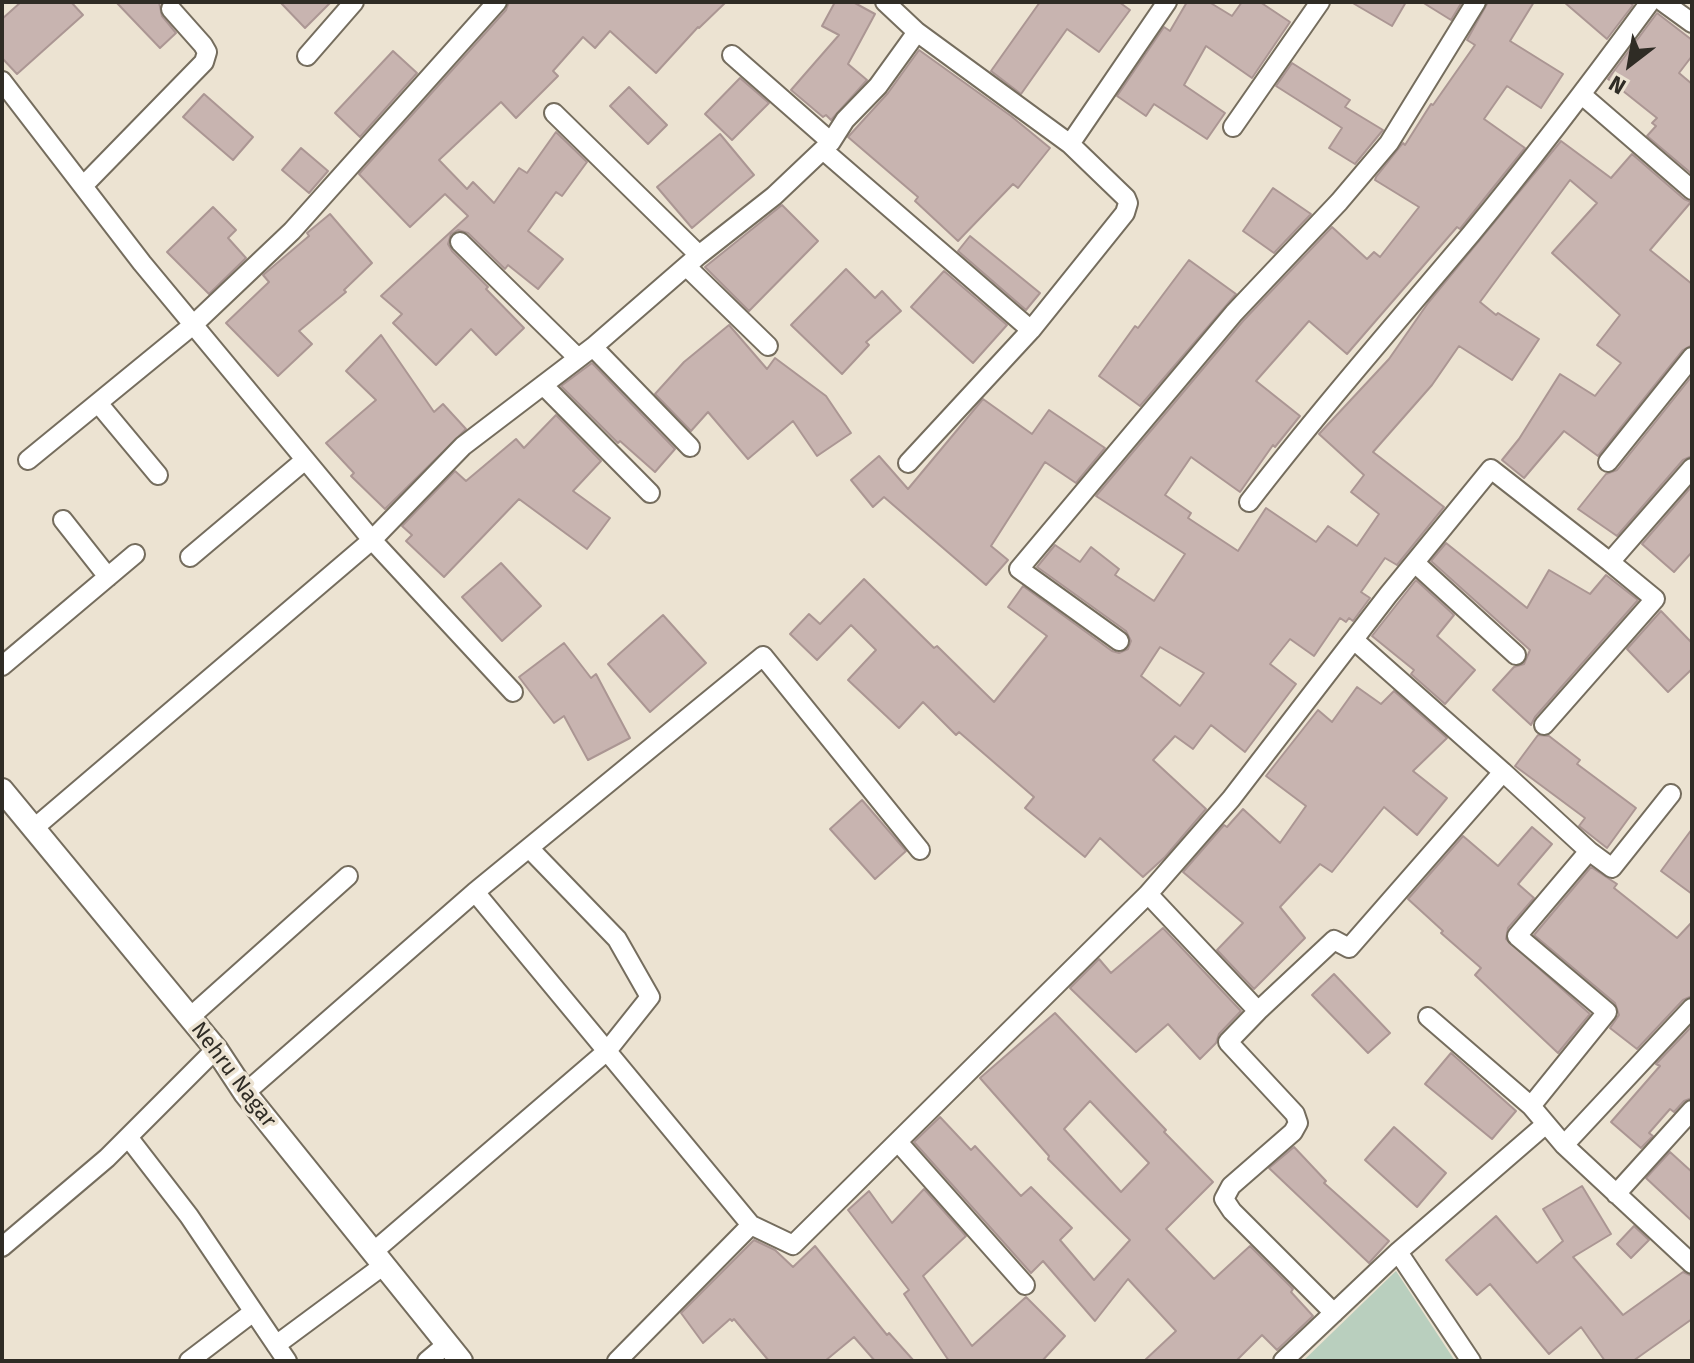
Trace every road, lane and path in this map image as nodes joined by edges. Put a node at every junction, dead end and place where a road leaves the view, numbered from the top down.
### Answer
1 (354, 2) edge
2 (497, 2) edge
3 (885, 2) edge
4 (1167, 2) edge
5 (1320, 2) edge
6 (1476, 2) edge
7 (1650, 2) edge
8 (1663, 2) edge
9 (171, 9) dead end
10 (1692, 23) edge
11 (917, 32) junction
12 (732, 55) dead end
13 (307, 56) dead end
14 (2, 81) edge
15 (1582, 95) junction
16 (554, 113) dead end
17 (1233, 127) dead end
18 (1070, 144) junction
19 (827, 146) junction
20 (83, 186) junction
21 (1692, 190) edge
22 (460, 242) dead end
23 (693, 261) junction
24 (193, 325) junction
25 (1031, 330) junction
26 (768, 346) dead end
27 (586, 352) junction
28 (1692, 357) edge
29 (543, 385) junction
30 (98, 403) junction
31 (690, 447) dead end
32 (28, 460) dead end
33 (305, 460) junction
34 (1608, 462) dead end
35 (908, 463) dead end
36 (1692, 468) edge
37 (158, 475) dead end
38 (650, 493) dead end
39 (1249, 502) dead end
40 (63, 520) dead end
41 (372, 540) junction
42 (135, 554) dead end
43 (190, 557) dead end
44 (1610, 562) junction
45 (1415, 563) junction
46 (108, 577) junction
47 (1354, 640) junction
48 (1119, 641) dead end
49 (1516, 655) dead end
50 (2, 666) edge
51 (513, 692) dead end
52 (1544, 725) dead end
53 (1503, 772) junction
54 (2, 790) edge
55 (1671, 794) dead end
56 (33, 829) junction
57 (529, 848) junction
58 (920, 850) dead end
59 (1589, 851) junction
60 (348, 876) dead end
61 (475, 892) junction
62 (1148, 894) junction
63 (1692, 1008) edge
64 (1258, 1011) junction
65 (1428, 1017) dead end
66 (189, 1018) junction
67 (216, 1049) junction
68 (607, 1051) junction
69 (245, 1093) junction
70 (1531, 1106) junction
71 (1692, 1110) edge
72 (1546, 1124) junction
73 (128, 1137) junction
74 (898, 1142) junction
75 (1564, 1145) junction
76 (1616, 1194) junction
77 (751, 1225) junction
78 (2, 1247) edge
79 (1398, 1252) junction
80 (378, 1259) junction
81 (1692, 1264) edge
82 (1025, 1285) dead end
83 (252, 1313) junction
84 (1334, 1313) junction
85 (276, 1345) junction
86 (454, 1353) edge
87 (189, 1361) edge
88 (287, 1361) edge
89 (427, 1361) edge
90 (617, 1361) edge
91 (1283, 1361) edge
92 (1471, 1361) edge

1 - 13 street
2 - 24 street
3 - 11 street
4 - 18 street
5 - 17 street
6 - 48 street
7 - 15 street
8 - 10 street
9 - 20 street
11 - 18 street
11 - 19 street
12 - 19 street
14 - 20 street
15 - 21 street
15 - 39 street
16 - 23 street
18 - 25 street
19 - 23 street
19 - 25 street
20 - 24 street
22 - 27 street
23 - 26 street
23 - 27 street
24 - 30 street
24 - 33 street
25 - 35 street
27 - 29 street
27 - 31 street
28 - 34 street
29 - 38 street
29 - 41 street
30 - 32 street
30 - 37 street
33 - 41 street
33 - 43 street
36 - 44 street
40 - 46 street
41 - 51 street
41 - 56 street
42 - 46 street
44 - 45 street
44 - 52 street
45 - 47 street
45 - 49 street
46 - 50 street
47 - 53 street
47 - 62 street
53 - 59 street
53 - 64 street
54 - 56 street, Nehru Nagar
55 - 59 street
56 - 66 street, Nehru Nagar
57 - 58 street
57 - 61 street
57 - 68 street
59 - 70 street
60 - 66 street
61 - 68 street
61 - 69 street
62 - 64 street
62 - 74 street
63 - 75 street
64 - 84 street
65 - 70 street
66 - 67 street, Nehru Nagar
67 - 69 street, Nehru Nagar
67 - 73 street
68 - 77 street
68 - 80 street
69 - 80 street, Nehru Nagar
70 - 72 street
71 - 76 street
72 - 75 street
72 - 79 street
73 - 78 street
73 - 83 street
74 - 77 street
74 - 82 street
75 - 76 street
76 - 81 street
77 - 90 street
79 - 84 street
79 - 92 street
80 - 85 street
80 - 86 street, Nehru Nagar
83 - 85 street
83 - 87 street
84 - 91 street
85 - 88 street
86 - 89 street

